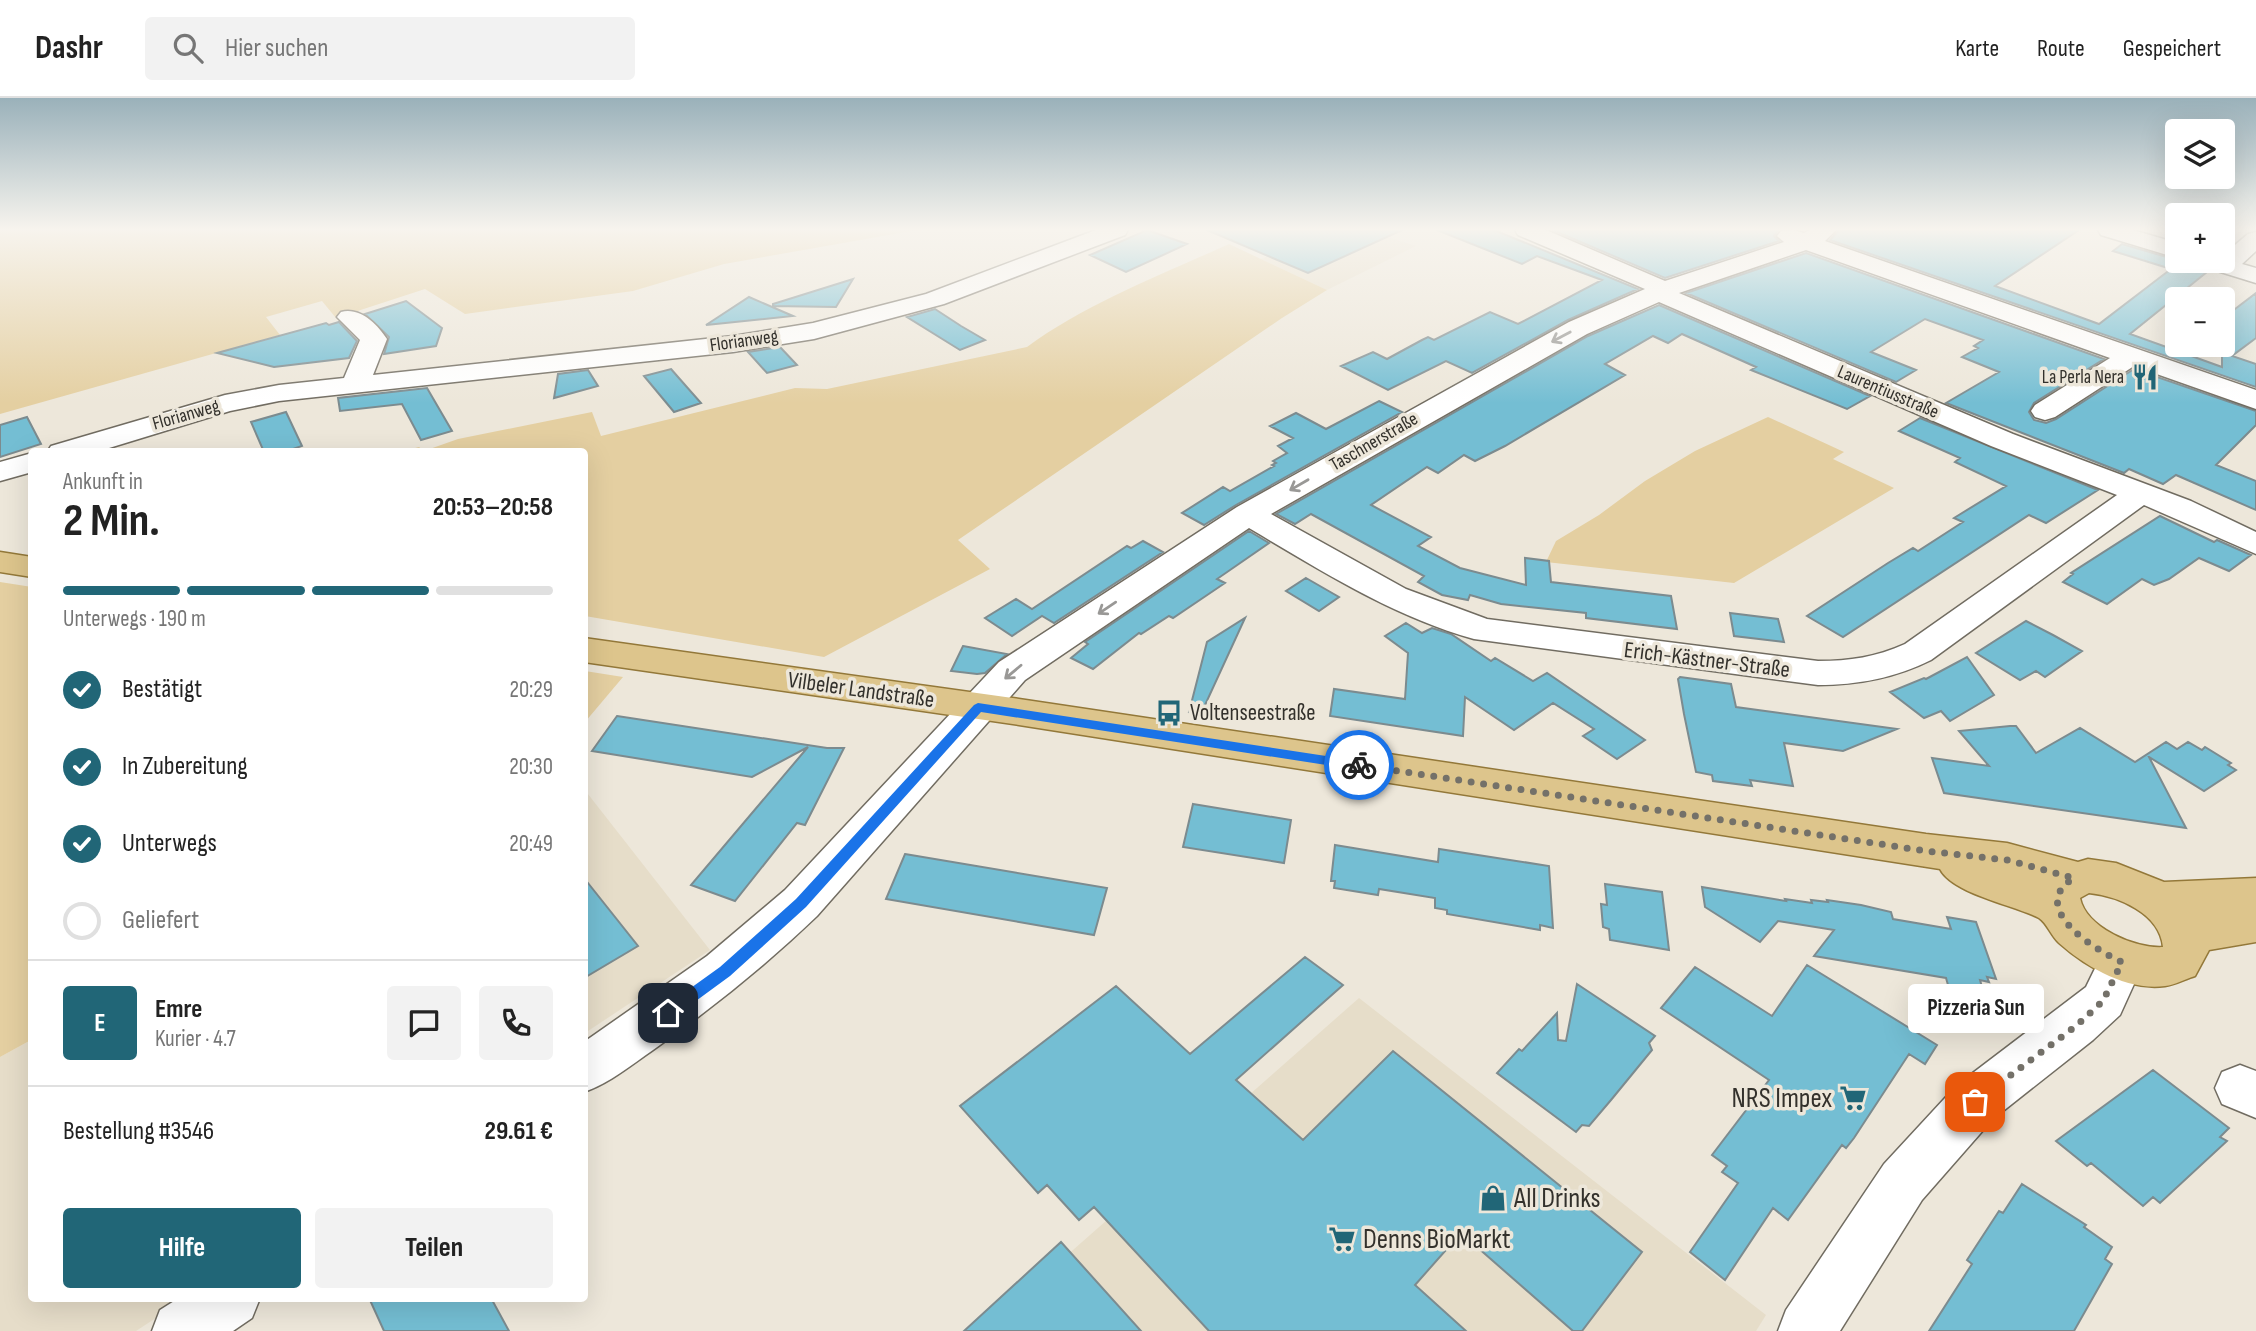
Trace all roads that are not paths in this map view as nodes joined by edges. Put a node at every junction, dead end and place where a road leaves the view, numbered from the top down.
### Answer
1 (964, 288) edge
2 (1658, 288) edge
3 (1672, 288) edge
4 (1952, 288) edge
5 (1662, 291) junction
6 (350, 317) dead end
7 (2132, 356) junction
8 (355, 384) junction
9 (2256, 400) edge
10 (2045, 411) dead end
11 (76, 448) edge
12 (28, 463) edge
13 (0, 472) edge
14 (2140, 493) junction
15 (1248, 514) junction
16 (2256, 544) edge
17 (0, 562) edge
18 (28, 566) edge
19 (588, 651) edge
20 (978, 707) junction
21 (2066, 893) junction
22 (2256, 896) edge
23 (2157, 900) junction
24 (2256, 923) edge
25 (2187, 935) junction
26 (2122, 962) junction
27 (588, 1067) edge
28 (226, 1302) edge
29 (1814, 1328) edge
30 (181, 1331) edge

1 - 8 street, Florianweg
2 - 5 street, Laurentiusstraße
3 - 5 street, Taschnerstraße
4 - 7 street
5 - 14 street, Laurentiusstraße
5 -> 15 street, Taschnerstraße
6 - 8 street
7 - 9 street
7 - 10 street
8 - 11 street, Florianweg
12 - 13 street
14 - 15 street, Erich-Kästner-Straße
14 - 16 street, Laurentiusstraße
15 -> 20 street, Taschnerstraße
17 - 18 main road
19 - 20 main road, Vilbeler Landstraße
20 - 21 main road, Vilbeler Landstraße
20 - 27 street
21 - 23 main road, Vilbeler Landstraße
21 - 26 main road
22 - 23 main road
23 - 25 main road, Vilbeler Landstraße
24 - 25 main road
25 - 26 main road
26 - 29 street
28 - 30 street

